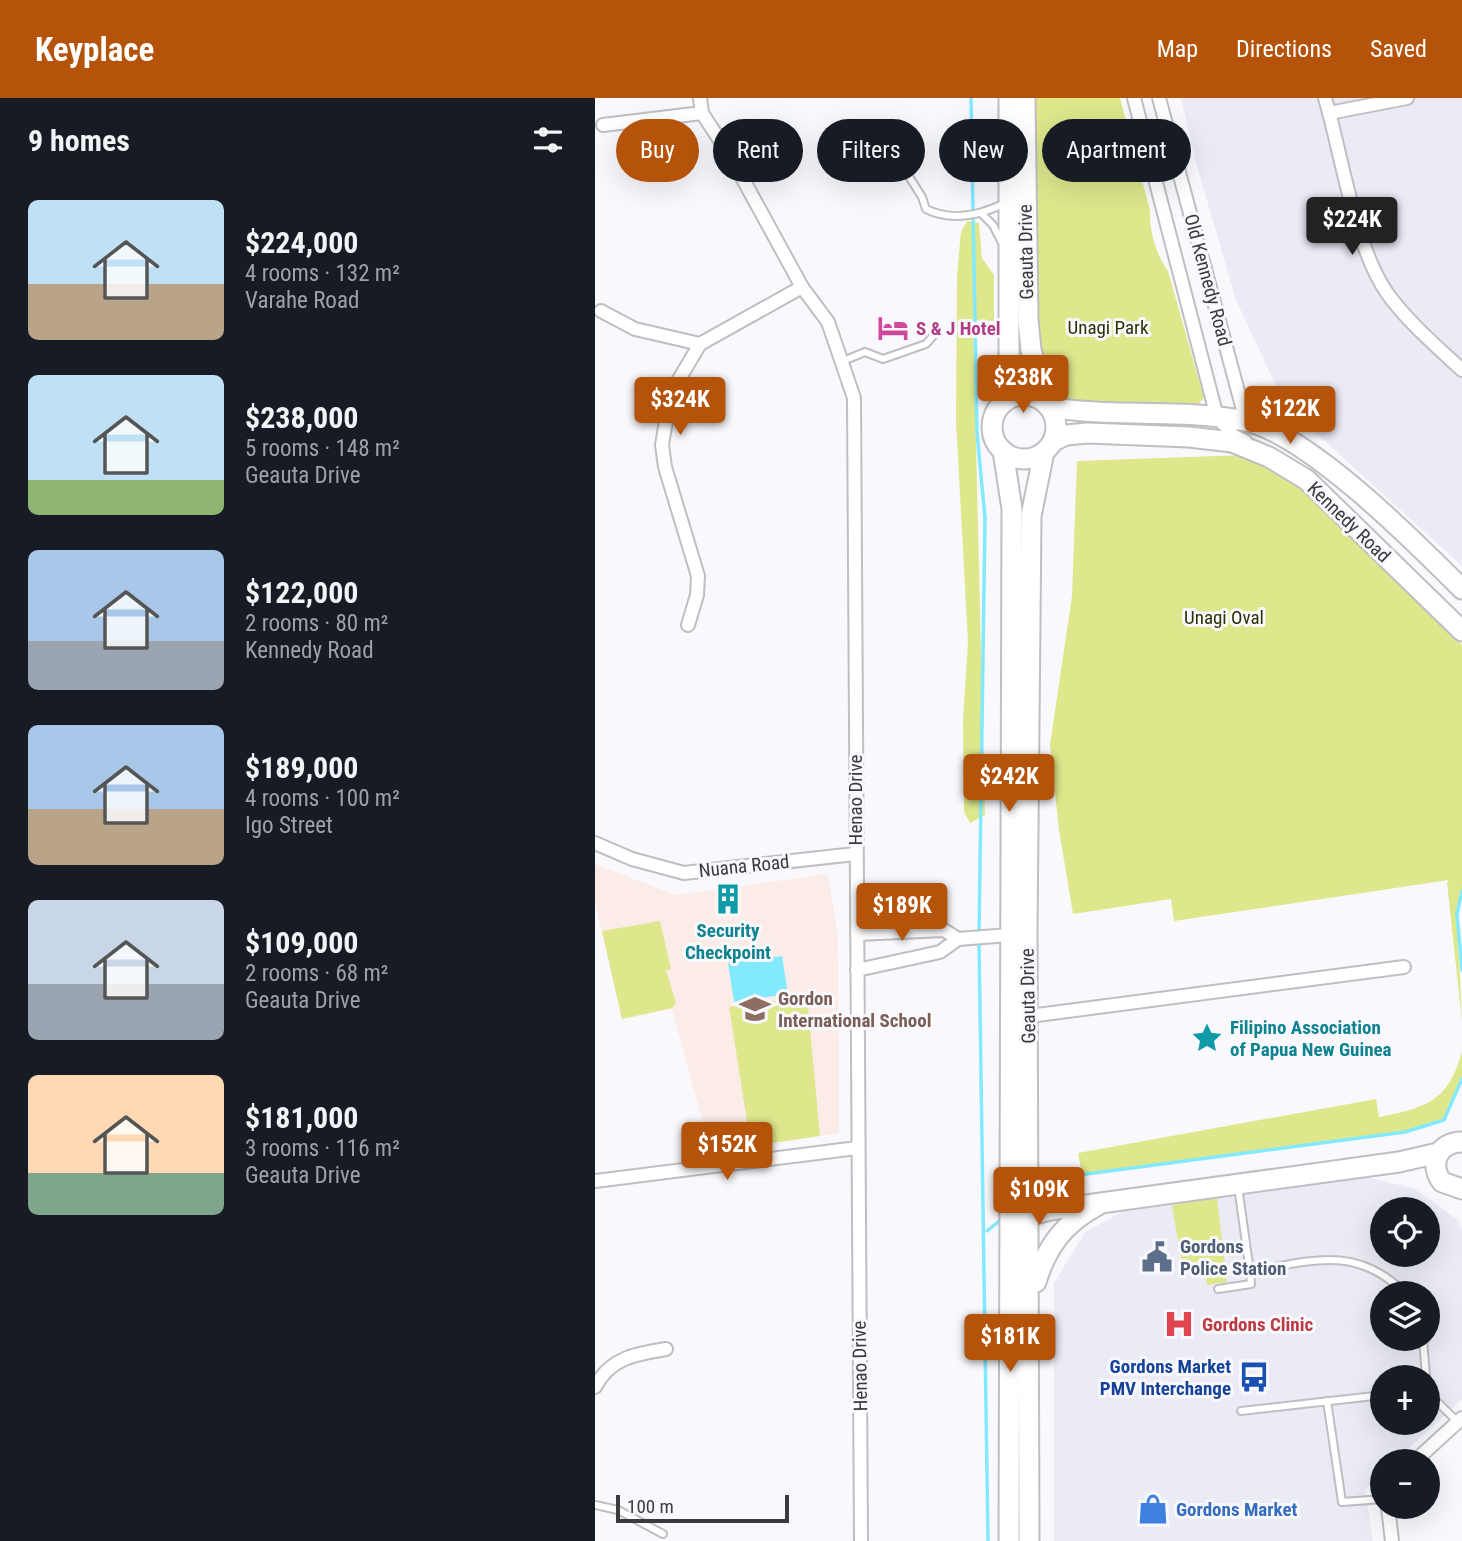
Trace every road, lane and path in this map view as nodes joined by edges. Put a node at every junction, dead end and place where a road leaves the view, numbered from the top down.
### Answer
1 (700, 98) edge
2 (1009, 98) edge
3 (1025, 98) edge
4 (1133, 98) edge
5 (1159, 98) edge
6 (1325, 98) edge
7 (1407, 98) edge
8 (702, 113) junction
9 (1329, 113) junction
10 (603, 125) dead end
11 (913, 182) edge
12 (1011, 184) junction
13 (983, 215) junction
14 (802, 287) junction
15 (1010, 297) junction
16 (601, 311) dead end
17 (933, 336) dead end
18 (700, 344) junction
19 (843, 361) junction
20 (1462, 370) edge
21 (1003, 403) junction
22 (1048, 405) junction
23 (1217, 417) junction
24 (1246, 421) junction
25 (1048, 446) junction
26 (1003, 451) junction
27 (1269, 457) junction
28 (1462, 589) edge
29 (688, 625) dead end
30 (1462, 631) edge
31 (595, 843) edge
32 (855, 854) junction
33 (857, 934) junction
34 (1003, 935) junction
35 (958, 939) junction
36 (1404, 967) dead end
37 (857, 970) junction
38 (1020, 1017) junction
39 (1453, 1142) edge
40 (857, 1148) junction
41 (1399, 1162) junction
42 (1439, 1177) junction
43 (595, 1181) edge
44 (1238, 1185) junction
45 (1028, 1189) junction
46 (1460, 1192) edge
47 (1105, 1202) junction
48 (1050, 1210) junction
49 (1019, 1218) junction
50 (1250, 1272) junction
51 (1391, 1281) edge
52 (1218, 1289) dead end
53 (1030, 1300) junction
54 (666, 1349) dead end
55 (595, 1387) edge
56 (1370, 1396) edge
57 (1327, 1401) junction
58 (1440, 1403) edge
59 (1241, 1411) dead end
60 (1460, 1420) edge
61 (1428, 1449) edge
62 (1370, 1500) edge
63 (595, 1505) edge
64 (1389, 1519) edge
65 (663, 1534) dead end
66 (861, 1541) edge
67 (1009, 1541) edge
68 (1029, 1541) edge
69 (1392, 1541) edge

1 - 8 street, Henao Drive
2 - 12 main road, Geauta Drive
3 - 22 main road, Geauta Drive
4 - 23 street, Old Kennedy Road
5 - 24 street, Old Kennedy Road
6 - 9 street
7 - 9 street
8 - 10 street
8 - 14 street, Henao Drive
9 - 20 street
11 - 13 lane
12 - 13 lane
12 - 15 main road, Geauta Drive
13 - 15 lane
14 - 18 street
14 - 19 street, Henao Drive
15 - 21 main road, Geauta Drive
16 - 18 street
17 - 19 lane
18 - 29 street
19 - 32 street, Henao Drive
21 - 22 main road
21 - 26 main road, Geauta Drive
22 - 23 main road, Kennedy Road
22 - 25 main road, Geauta Drive
23 - 24 main road, Kennedy Road
23 - 27 street
24 - 28 main road, Kennedy Road
25 - 26 main road
25 - 27 main road, Kennedy Road
25 - 38 main road, Geauta Drive
26 - 34 main road, Geauta Drive
27 - 30 main road, Kennedy Road
31 - 32 street, Nuana Road
32 - 33 street, Henao Drive
33 - 35 street
33 - 37 street, Henao Drive
34 - 35 street
34 - 38 main road, Geauta Drive
35 - 37 street
36 - 38 street
37 - 40 street, Henao Drive
38 - 45 main road, Geauta Drive
38 - 49 main road, Geauta Drive
39 - 41 main road
39 - 42 main road
40 - 43 street
40 - 66 street, Henao Drive
41 - 42 main road
41 - 44 main road
42 - 46 main road
44 - 47 main road
44 - 50 lane
45 - 48 main road
45 - 49 main road, Geauta Drive
47 - 48 main road
47 - 53 main road
48 - 49 main road
49 - 53 main road, Geauta Drive
49 - 67 main road, Geauta Drive
50 - 51 lane
50 - 52 lane
53 - 68 main road, Geauta Drive
54 - 55 street
56 - 57 lane
57 - 59 lane
57 - 62 lane
58 - 60 lane
60 - 61 street
63 - 65 lane
64 - 69 street

